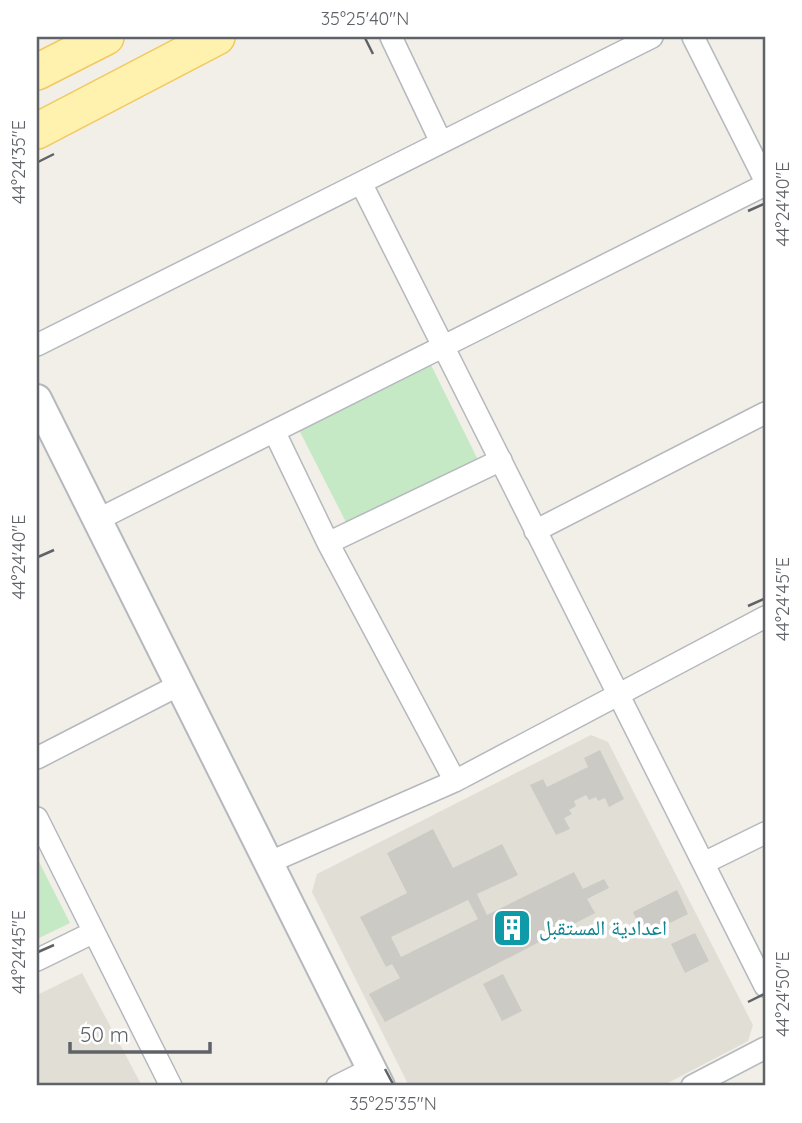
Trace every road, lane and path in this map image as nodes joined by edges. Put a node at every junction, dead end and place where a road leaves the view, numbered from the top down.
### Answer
1 (106, 37) edge
2 (217, 37) edge
3 (391, 37) edge
4 (652, 37) edge
5 (693, 37) edge
6 (37, 72) edge
7 (37, 131) edge
8 (441, 142) junction
9 (765, 182) edge
10 (361, 183) junction
11 (37, 345) edge
12 (444, 346) junction
13 (37, 399) edge
14 (765, 413) edge
15 (274, 431) junction
16 (501, 460) junction
17 (97, 520) junction
18 (535, 531) junction
19 (328, 543) junction
20 (765, 617) edge
21 (179, 685) junction
22 (618, 693) junction
23 (37, 758) edge
24 (455, 781) junction
25 (37, 818) edge
26 (765, 833) edge
27 (268, 863) junction
28 (704, 863) junction
29 (94, 932) junction
30 (37, 960) edge
31 (765, 986) edge
32 (765, 1048) edge
33 (376, 1078) edge
34 (171, 1086) edge
35 (337, 1086) edge
36 (692, 1086) edge

1 - 6 main road
2 - 7 main road
3 - 8 street
4 - 8 street
5 - 9 street
8 - 10 street
9 - 12 street
10 - 11 street
10 - 12 street
12 - 15 street
12 - 16 street
13 - 17 street
14 - 18 street
15 - 17 street
15 - 19 street
16 - 18 street
16 - 19 street
17 - 21 street
18 - 22 street
19 - 24 street
20 - 22 street
21 - 23 street
21 - 27 street
22 - 24 street
22 - 28 street
24 - 27 street
25 - 29 street
26 - 28 street
27 - 33 street
28 - 31 street
29 - 30 street
29 - 34 street
32 - 36 street
33 - 35 street

